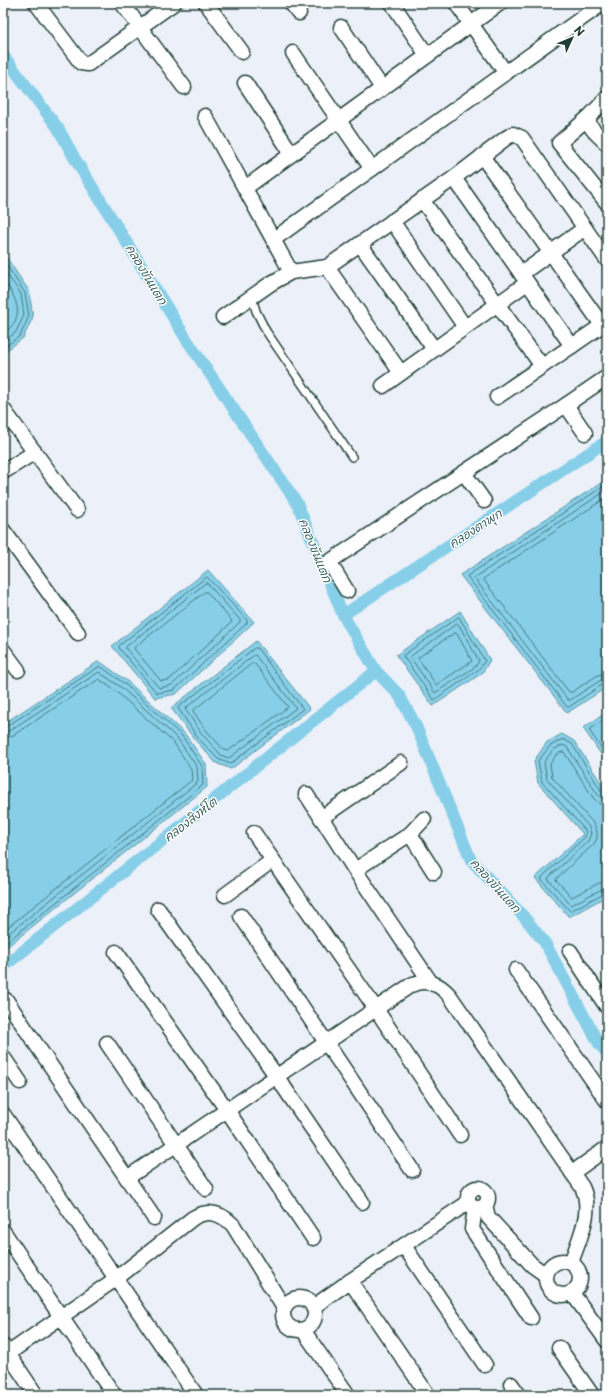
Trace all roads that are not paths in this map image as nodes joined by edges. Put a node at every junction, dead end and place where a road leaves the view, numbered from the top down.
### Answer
1 (36, 3) edge
2 (122, 3) edge
3 (174, 3) edge
4 (206, 3) edge
5 (392, 3) edge
6 (456, 3) edge
7 (500, 3) edge
8 (603, 3) edge
9 (471, 24) junction
10 (341, 27) dead end
11 (139, 28) junction
12 (242, 52) dead end
13 (293, 53) dead end
14 (427, 55) junction
15 (506, 73) junction
16 (245, 83) dead end
17 (184, 87) dead end
18 (382, 88) junction
19 (607, 98) edge
20 (205, 116) dead end
21 (589, 117) junction
22 (339, 120) junction
23 (607, 144) edge
24 (292, 154) junction
25 (482, 156) junction
26 (372, 169) junction
27 (454, 178) junction
28 (245, 188) junction
29 (422, 200) junction
30 (607, 203) edge
31 (392, 221) junction
32 (585, 228) junction
33 (274, 239) junction
34 (360, 244) junction
35 (550, 253) junction
36 (607, 260) edge
37 (328, 266) junction
38 (291, 272) junction
39 (524, 278) junction
40 (252, 298) junction
41 (497, 304) junction
42 (223, 318) dead end
43 (605, 324) edge
44 (465, 327) junction
45 (572, 346) junction
46 (434, 349) junction
47 (542, 366) junction
48 (401, 373) junction
49 (607, 377) edge
50 (383, 386) dead end
51 (497, 397) dead end
52 (566, 405) junction
53 (3, 409) edge
54 (585, 433) dead end
55 (34, 452) junction
56 (352, 456) dead end
57 (3, 472) edge
58 (464, 472) junction
59 (484, 501) dead end
60 (77, 510) dead end
61 (3, 530) edge
62 (347, 591) dead end
63 (78, 633) dead end
64 (3, 650) edge
65 (18, 670) dead end
66 (401, 764) dead end
67 (306, 794) dead end
68 (321, 818) junction
69 (424, 819) dead end
70 (254, 833) dead end
71 (410, 834) junction
72 (273, 860) junction
73 (355, 870) junction
74 (434, 872) dead end
75 (225, 895) dead end
76 (158, 909) dead end
77 (240, 916) dead end
78 (570, 951) dead end
79 (116, 952) dead end
80 (516, 970) dead end
81 (431, 982) junction
82 (3, 1002) edge
83 (607, 1007) edge
84 (376, 1009) junction
85 (107, 1043) dead end
86 (326, 1043) junction
87 (3, 1057) edge
88 (277, 1077) junction
89 (20, 1082) dead end
90 (607, 1101) edge
91 (227, 1110) junction
92 (3, 1114) edge
93 (460, 1135) dead end
94 (177, 1145) junction
95 (607, 1148) edge
96 (412, 1170) dead end
97 (572, 1173) junction
98 (127, 1178) junction
99 (206, 1189) dead end
100 (362, 1202) dead end
101 (476, 1205) junction
102 (154, 1218) dead end
103 (3, 1231) edge
104 (313, 1238) dead end
105 (404, 1246) junction
106 (571, 1263) junction
107 (546, 1275) junction
108 (117, 1278) junction
109 (350, 1281) junction
110 (572, 1293) junction
111 (313, 1307) junction
112 (284, 1308) junction
113 (61, 1316) junction
114 (531, 1318) dead end
115 (303, 1330) junction
116 (607, 1341) edge
117 (559, 1348) dead end
118 (5, 1352) edge
119 (484, 1365) dead end
120 (36, 1395) edge
121 (114, 1395) edge
122 (196, 1395) edge
123 (348, 1395) edge
124 (428, 1395) edge
125 (592, 1395) edge

1 - 11 street
2 - 11 street
3 - 11 street
4 - 12 street
5 - 14 street
6 - 9 street
7 - 9 street
8 - 15 street
9 - 14 street
9 - 15 street
10 - 18 street
11 - 17 street
13 - 22 street
14 - 18 street
15 - 26 street
16 - 24 street
18 - 22 street
19 - 21 street
20 - 28 street
21 - 23 street
21 - 30 street
22 - 24 street
22 - 26 street
24 - 28 street
25 - 27 street
25 - 32 street
25 - 35 street
26 - 33 street
27 - 29 street
27 - 39 street
28 - 33 street
29 - 31 street
29 - 41 street
31 - 34 street
31 - 44 street
32 - 35 street
32 - 36 street
33 - 38 street
34 - 37 street
34 - 46 street
35 - 39 street
35 - 43 street
37 - 38 street
37 - 48 street
38 - 40 street
39 - 41 street
39 - 45 street
40 - 42 street
40 - 56 lane
41 - 44 street
41 - 47 street
43 - 45 street
44 - 46 street
45 - 47 street
46 - 48 street
47 - 51 street
48 - 50 street
49 - 52 street
52 - 54 street
52 - 58 street
53 - 55 street
55 - 57 street
55 - 60 street
58 - 59 street
58 - 62 street
61 - 63 street
64 - 65 street
66 - 68 street
67 - 68 street
68 - 73 street
69 - 71 street
70 - 72 street
71 - 73 street
71 - 74 street
72 - 75 street
72 - 84 street
73 - 81 street
76 - 88 street
77 - 86 street
78 - 83 street
79 - 91 street
80 - 90 street
81 - 84 street
81 - 97 street
82 - 98 street
84 - 86 street
84 - 93 street
85 - 94 street
86 - 88 street
86 - 96 street
87 - 89 street
88 - 91 street
88 - 100 street
91 - 94 street
91 - 104 street
92 - 108 street
94 - 98 street
94 - 99 street
95 - 97 street
97 - 106 street
98 - 102 street
101 - 105 street
101 - 107 street
101 - 114 street
103 - 113 street
105 - 109 street
105 - 119 street
106 - 107 street
106 - 110 street
107 - 110 street
108 - 112 street
108 - 113 street
108 - 122 street
109 - 111 street
109 - 124 street
110 - 116 street
111 - 112 street
111 - 115 street
112 - 115 street
113 - 118 street
113 - 121 street
115 - 123 street
117 - 125 street
118 - 120 street

